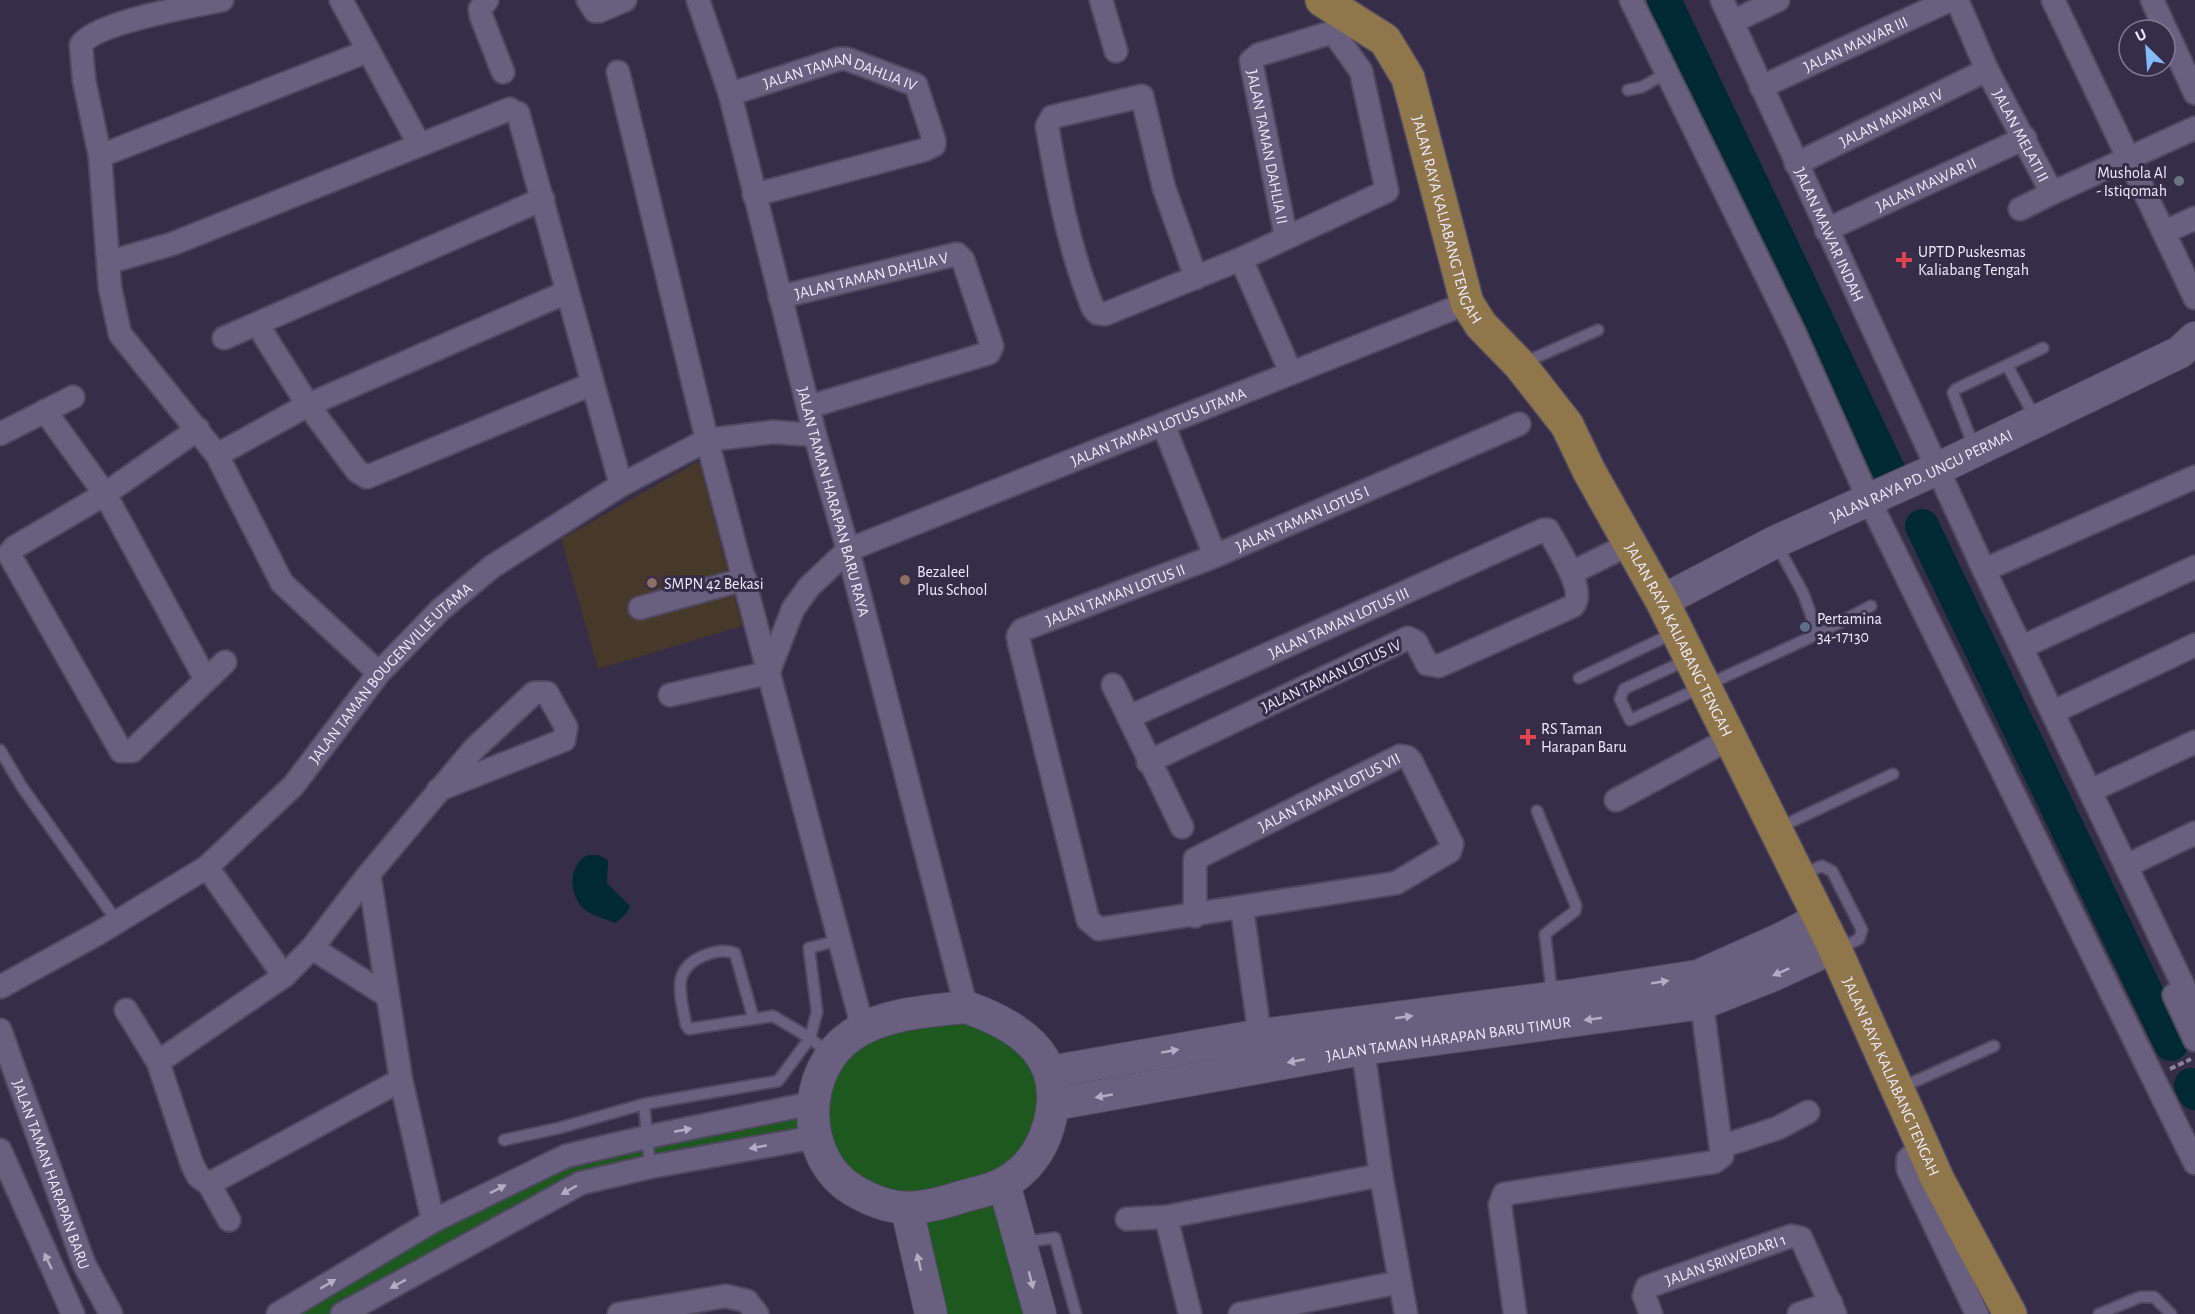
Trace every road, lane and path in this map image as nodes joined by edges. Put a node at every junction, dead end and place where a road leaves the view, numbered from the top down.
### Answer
1 (222, 0) edge
2 (342, 0) edge
3 (487, 0) edge
4 (588, 0) edge
5 (625, 0) edge
6 (698, 0) edge
7 (1101, 0) edge
8 (1322, 0) edge
9 (1631, 0) edge
10 (1722, 0) edge
11 (1778, 0) edge
12 (1950, 0) edge
13 (1957, 0) edge
14 (2053, 0) edge
15 (2152, 0) edge
16 (1732, 22) junction
17 (368, 51) junction
18 (1116, 51) dead end
19 (2187, 51) edge
20 (1987, 70) junction
21 (503, 72) dead end
22 (618, 72) dead end
23 (1668, 72) junction
24 (1761, 87) junction
25 (1628, 90) dead end
26 (2195, 93) edge
27 (730, 94) junction
28 (2195, 128) edge
29 (2025, 138) junction
30 (418, 144) junction
31 (100, 156) junction
32 (2129, 159) junction
33 (1796, 164) junction
34 (2052, 193) junction
35 (754, 195) junction
36 (543, 199) junction
37 (2019, 209) dead end
38 (2195, 218) edge
39 (1826, 230) junction
40 (2165, 232) junction
41 (1286, 237) junction
42 (1241, 259) junction
43 (109, 262) junction
44 (1196, 278) junction
45 (567, 292) junction
46 (780, 297) junction
47 (2195, 298) edge
48 (1467, 303) junction
49 (257, 324) junction
50 (1598, 330) dead end
51 (224, 338) dead end
52 (2190, 347) edge
53 (2043, 348) dead end
54 (1520, 365) junction
55 (2007, 365) junction
56 (1291, 373) junction
57 (592, 384) junction
58 (73, 397) dead end
59 (308, 405) junction
60 (808, 407) junction
61 (45, 411) junction
62 (2036, 421) junction
63 (1164, 424) junction
64 (1519, 424) dead end
65 (198, 429) junction
66 (0, 434) edge
67 (815, 435) junction
68 (707, 440) junction
69 (1975, 450) junction
70 (217, 455) junction
71 (1928, 473) junction
72 (2195, 477) edge
73 (621, 485) junction
74 (105, 494) junction
75 (1875, 497) junction
76 (1775, 542) junction
77 (1630, 544) junction
78 (848, 550) junction
79 (1215, 556) junction
80 (2195, 567) edge
81 (1984, 570) junction
82 (1571, 573) junction
83 (745, 579) junction
84 (1662, 601) junction
85 (1871, 606) dead end
86 (640, 608) dead end
87 (1677, 632) junction
88 (1818, 634) junction
89 (1018, 636) joint
90 (2195, 645) edge
91 (2022, 647) junction
92 (225, 662) dead end
93 (1676, 666) dead end
94 (379, 673) junction
95 (768, 673) junction
96 (1579, 678) dead end
97 (206, 680) junction
98 (1113, 685) dead end
99 (1704, 685) junction
100 (670, 695) dead end
101 (2054, 711) junction
102 (1129, 717) junction
103 (1731, 738) junction
104 (2195, 742) edge
105 (0, 750) edge
106 (1148, 762) junction
107 (1893, 774) dead end
108 (438, 790) junction
109 (2090, 791) junction
110 (1616, 800) dead end
111 (1537, 811) dead end
112 (1182, 827) dead end
113 (1775, 829) junction
114 (2195, 833) edge
115 (2126, 866) junction
116 (207, 867) junction
117 (369, 874) junction
118 (1797, 876) junction
119 (1242, 909) junction
120 (1195, 916) junction
121 (1819, 919) junction
122 (116, 921) junction
123 (840, 940) junction
124 (312, 948) junction
125 (1834, 949) junction
126 (284, 976) junction
127 (0, 987) edge
128 (1700, 990) junction
129 (386, 995) junction
130 (966, 1007) junction
131 (126, 1010) dead end
132 (1554, 1010) junction
133 (2195, 1010) edge
134 (753, 1017) junction
135 (864, 1029) junction
136 (0, 1030) edge
137 (1261, 1035) junction
138 (1361, 1036) junction
139 (1994, 1046) dead end
140 (820, 1047) junction
141 (2192, 1050) edge
142 (158, 1062) junction
143 (1264, 1068) junction
144 (2165, 1071) dead end
145 (1050, 1072) junction
146 (401, 1080) junction
147 (1897, 1089) junction
148 (813, 1103) junction
149 (644, 1104) junction
150 (1055, 1104) junction
151 (1808, 1112) dead end
152 (647, 1137) junction
153 (816, 1137) junction
154 (504, 1140) dead end
155 (1723, 1146) junction
156 (1923, 1146) junction
157 (0, 1150) edge
158 (2195, 1163) edge
159 (650, 1167) junction
160 (4, 1174) edge
161 (1381, 1175) junction
162 (209, 1184) junction
163 (1004, 1184) junction
164 (908, 1209) junction
165 (1166, 1217) junction
166 (1127, 1219) dead end
167 (229, 1220) dead end
168 (433, 1221) junction
169 (1022, 1243) junction
170 (1400, 1282) junction
171 (1833, 1308) edge
172 (73, 1314) edge
173 (111, 1314) edge
174 (278, 1314) edge
175 (342, 1314) edge
176 (619, 1314) edge
177 (757, 1314) edge
178 (931, 1314) edge
179 (1040, 1314) edge
180 (1076, 1314) edge
181 (1190, 1314) edge
182 (1240, 1314) edge
183 (1407, 1314) edge
184 (1515, 1314) edge
185 (1650, 1314) edge
186 (1799, 1314) edge
187 (1977, 1314) edge
188 (2010, 1314) edge
189 (2099, 1314) edge
190 (2170, 1314) edge

1 - 31 street
2 - 17 street
3 - 21 street
4 - 5 street
6 - 27 street, JALAN TAMAN HARAPAN BARU RAYA
7 - 18 street
8 - 48 main road, JALAN RAYA KALIABANG TENGAH
9 - 23 street
10 - 16 street, JALAN MAWAR INDAH
11 - 16 street
12 - 24 street, JALAN MAWAR III
13 - 20 street, JALAN MELATI II
14 - 32 street
15 - 19 street
16 - 24 street, JALAN MAWAR INDAH
17 - 30 street
17 - 31 street
19 - 26 street
20 - 29 street, JALAN MELATI II
20 - 33 street, JALAN MAWAR IV
22 - 68 street
23 - 25 lane
23 - 75 street
24 - 33 street, JALAN MAWAR INDAH
27 - 35 street, JALAN TAMAN HARAPAN BARU RAYA
27 - 35 street, JALAN TAMAN DAHLIA IV
28 - 32 street, JALAN MELATI II
29 - 34 street, JALAN MELATI II
29 - 39 street, JALAN MAWAR II
30 - 36 street
30 - 43 street
31 - 43 street
32 - 34 street, JALAN MELATI II
32 - 40 street
33 - 39 street, JALAN MAWAR INDAH
34 - 37 street
35 - 46 street, JALAN TAMAN HARAPAN BARU RAYA
36 - 45 street
36 - 49 street
38 - 40 street
39 - 71 street, JALAN MAWAR INDAH
40 - 47 street
41 - 41 street, JALAN TAMAN DAHLIA II
41 - 42 street
42 - 44 street
42 - 56 street
43 - 65 street
44 - 44 street
45 - 57 street
45 - 59 street
46 - 60 street, JALAN TAMAN HARAPAN BARU RAYA
46 - 60 street, JALAN TAMAN DAHLIA V
48 - 54 main road, JALAN RAYA KALIABANG TENGAH
48 - 56 street, JALAN TAMAN LOTUS UTAMA
49 - 51 street
49 - 59 street
50 - 54 lane
52 - 62 street, JALAN RAYA PD. UNGU PERMAI
53 - 55 lane
54 - 77 main road, JALAN RAYA KALIABANG TENGAH
55 - 62 lane
55 - 69 lane
56 - 63 street, JALAN TAMAN LOTUS UTAMA
57 - 59 street
57 - 73 street
58 - 61 street
59 - 70 street
60 - 67 street, JALAN TAMAN HARAPAN BARU RAYA
61 - 66 street
61 - 74 street
62 - 69 street, JALAN RAYA PD. UNGU PERMAI
63 - 78 street, JALAN TAMAN LOTUS UTAMA
63 - 79 street, JALAN TAMAN LOTUS I
64 - 79 street, JALAN TAMAN LOTUS I
65 - 70 street
65 - 74 street
67 - 68 street, JALAN TAMAN BOUGENVILLE UTAMA
67 - 78 street, JALAN TAMAN HARAPAN BARU RAYA
68 - 73 street, JALAN TAMAN BOUGENVILLE UTAMA
68 - 83 street
69 - 71 street, JALAN RAYA PD. UNGU PERMAI
70 - 94 street
71 - 75 street, JALAN RAYA PD. UNGU PERMAI
71 - 81 street
71 - 141 street
72 - 81 street
73 - 94 street, JALAN TAMAN BOUGENVILLE UTAMA
74 - 97 street
74 - 97 street
75 - 76 street, JALAN RAYA PD. UNGU PERMAI
75 - 158 street
76 - 84 street, JALAN RAYA PD. UNGU PERMAI
76 - 88 lane
77 - 82 street
77 - 84 main road, JALAN RAYA KALIABANG TENGAH
78 - 95 street
78 - 130 street, JALAN TAMAN HARAPAN BARU RAYA
79 - 89 street, JALAN TAMAN LOTUS II
80 - 91 street
81 - 91 street
82 - 102 street, JALAN TAMAN LOTUS III
82 - 106 street, JALAN TAMAN LOTUS IV
83 - 86 street
83 - 95 street
84 - 87 main road, JALAN RAYA KALIABANG TENGAH
85 - 88 lane
87 - 96 lane
87 - 99 main road, JALAN RAYA KALIABANG TENGAH
88 - 99 lane
89 - 120 street, JALAN TAMAN LOTUS VII
90 - 101 street
91 - 101 street
92 - 97 street
93 - 99 lane
94 - 116 street, JALAN TAMAN BOUGENVILLE UTAMA
95 - 100 street
95 - 123 street
98 - 102 street
99 - 103 main road, JALAN RAYA KALIABANG TENGAH
101 - 109 street
102 - 106 street
103 - 110 street
103 - 113 main road, JALAN RAYA KALIABANG TENGAH
104 - 109 street
105 - 122 lane
106 - 112 street
107 - 113 lane
108 - 108 street
108 - 117 street
109 - 115 street
111 - 132 lane
113 - 118 main road, JALAN RAYA KALIABANG TENGAH
114 - 115 street
115 - 133 street
116 - 122 street, JALAN TAMAN BOUGENVILLE UTAMA
116 - 126 street
117 - 124 street
117 - 129 street
118 - 121 main road, JALAN RAYA KALIABANG TENGAH
118 - 125 lane
119 - 120 street, JALAN TAMAN LOTUS VII
119 - 120 street, JALAN TAMAN LOTUS VII
119 - 137 street
121 - 125 main road, JALAN RAYA KALIABANG TENGAH
121 - 128 street, JALAN TAMAN HARAPAN BARU TIMUR
122 - 127 street, JALAN TAMAN BOUGENVILLE UTAMA
123 - 135 street
123 - 140 lane
124 - 126 street
124 - 129 street
125 -> 128 street, JALAN TAMAN HARAPAN BARU TIMUR
125 - 147 main road, JALAN RAYA KALIABANG TENGAH
126 - 142 street
128 - 132 street, JALAN TAMAN HARAPAN BARU TIMUR
128 - 155 street
129 - 146 street
130 - 135 street
130 - 145 street
131 - 142 street
132 - 138 street, JALAN TAMAN HARAPAN BARU TIMUR
134 - 134 lane
134 - 140 lane
135 - 140 street
136 - 173 street, JALAN TAMAN HARAPAN BARU
137 - 138 street, JALAN TAMAN HARAPAN BARU TIMUR
137 - 143 street
145 -> 137 street, JALAN TAMAN HARAPAN BARU TIMUR
138 -> 143 street, JALAN TAMAN HARAPAN BARU TIMUR
138 - 161 street
139 - 147 lane
140 - 148 street
140 - 149 lane
141 - 144 path
142 - 162 street
143 -> 150 street, JALAN TAMAN HARAPAN BARU TIMUR
145 - 150 street
146 - 162 street
146 - 168 street
147 - 156 main road, JALAN RAYA KALIABANG TENGAH
152 -> 148 street
148 - 153 street
149 - 152 lane
149 - 154 lane
150 - 163 street
151 - 155 street
152 - 159 lane
168 -> 152 street
153 -> 159 street
153 - 164 street
155 - 184 street
156 - 187 street
156 - 188 main road, JALAN RAYA KALIABANG TENGAH
157 - 160 street, JALAN TAMAN HARAPAN BARU
159 -> 175 street
172 -> 160 street, JALAN TAMAN HARAPAN BARU
161 - 165 street
161 - 170 street
162 - 167 street
163 - 164 street
163 - 169 street
178 -> 164 street
165 - 166 street
165 - 181 street
174 -> 168 street
169 -> 179 street
169 - 180 lane
170 - 182 street
170 - 183 street
171 - 185 street, JALAN SRIWEDARI 1
171 - 186 street, JALAN SRIWEDARI 1
176 - 177 street
189 - 190 lane

